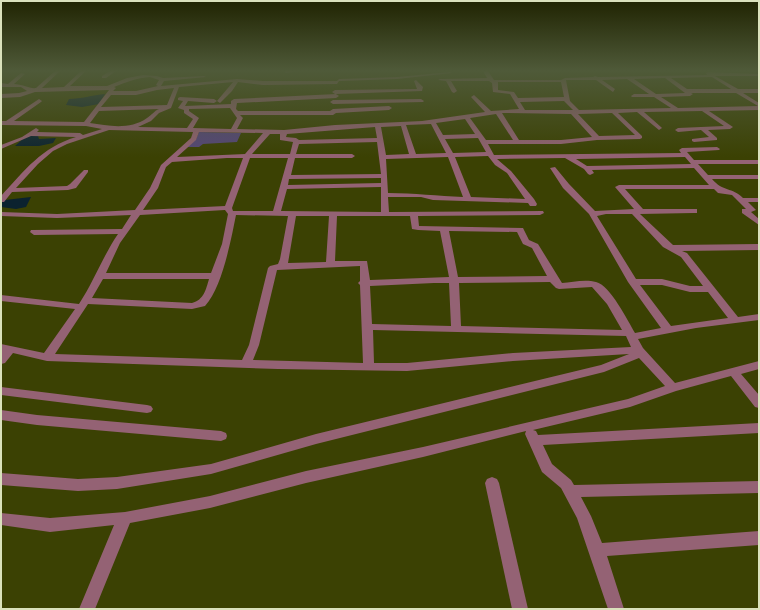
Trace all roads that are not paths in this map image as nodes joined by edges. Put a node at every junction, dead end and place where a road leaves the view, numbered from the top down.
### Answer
1 (106, 99) edge
2 (172, 99) edge
3 (182, 99) edge
4 (325, 99) edge
5 (335, 99) edge
6 (388, 99) edge
7 (476, 99) edge
8 (544, 99) edge
9 (567, 99) edge
10 (662, 99) edge
11 (186, 100) junction
12 (517, 100) joint
13 (39, 101) dead end
14 (220, 101) joint
15 (421, 101) dead end
16 (132, 103) dead end
17 (233, 104) junction
18 (299, 106) junction
19 (169, 107) junction
20 (127, 108) junction
21 (187, 108) junction
22 (401, 108) dead end
23 (748, 108) junction
24 (759, 108) edge
25 (98, 109) junction
26 (703, 109) junction
27 (676, 110) junction
28 (523, 111) junction
29 (639, 111) junction
30 (333, 112) junction
31 (498, 112) junction
32 (576, 112) junction
33 (613, 112) junction
34 (236, 113) junction
35 (490, 114) junction
36 (759, 116) edge
37 (467, 118) junction
38 (433, 122) junction
39 (4, 124) edge
40 (43, 124) junction
41 (86, 124) junction
42 (403, 124) junction
43 (378, 125) junction
44 (335, 127) junction
45 (108, 128) junction
46 (130, 128) junction
47 (659, 128) dead end
48 (704, 129) junction
49 (193, 130) junction
50 (234, 130) junction
51 (678, 130) dead end
52 (268, 132) junction
53 (284, 132) junction
54 (31, 134) junction
55 (86, 136) junction
56 (441, 137) junction
57 (597, 138) junction
58 (482, 139) junction
59 (381, 140) junction
60 (694, 140) dead end
61 (296, 142) junction
62 (517, 142) junction
63 (1, 147) edge
64 (717, 149) dead end
65 (686, 155) junction
66 (247, 156) junction
67 (352, 156) dead end
68 (413, 156) junction
69 (451, 156) junction
70 (491, 156) junction
71 (383, 157) junction
72 (570, 157) junction
73 (292, 158) junction
74 (168, 160) junction
75 (759, 162) edge
76 (695, 164) junction
77 (554, 168) dead end
78 (86, 171) dead end
79 (384, 176) junction
80 (286, 177) junction
81 (706, 177) junction
82 (759, 177) edge
83 (384, 185) junction
84 (283, 187) junction
85 (715, 187) junction
86 (11, 190) junction
87 (384, 195) junction
88 (468, 199) junction
89 (1, 200) edge
90 (741, 200) junction
91 (759, 200) edge
92 (531, 201) junction
93 (230, 211) junction
94 (636, 211) junction
95 (694, 211) dead end
96 (137, 213) junction
97 (1, 214) edge
98 (276, 214) junction
99 (292, 214) junction
100 (383, 214) junction
101 (414, 214) junction
102 (593, 214) junction
103 (333, 215) junction
104 (759, 223) edge
105 (444, 229) junction
106 (124, 231) junction
107 (34, 232) dead end
108 (759, 247) edge
109 (671, 248) junction
110 (330, 264) junction
111 (282, 266) junction
112 (99, 276) junction
113 (215, 276) junction
114 (553, 279) junction
115 (454, 280) junction
116 (633, 282) junction
117 (363, 283) junction
118 (710, 289) junction
119 (1, 298) edge
120 (84, 304) junction
121 (759, 317) edge
122 (735, 320) junction
123 (367, 327) junction
124 (456, 329) junction
125 (668, 330) junction
126 (630, 335) junction
127 (6, 349) edge
128 (642, 354) junction
129 (48, 357) junction
130 (1, 360) edge
131 (246, 364) junction
132 (759, 365) edge
133 (369, 366) junction
134 (734, 372) junction
135 (673, 388) junction
136 (1, 391) edge
137 (759, 404) edge
138 (147, 408) dead end
139 (1, 415) edge
140 (528, 426) junction
141 (759, 428) edge
142 (221, 436) dead end
143 (534, 440) junction
144 (1, 479) edge
145 (492, 483) dead end
146 (759, 487) edge
147 (570, 492) junction
148 (1, 518) edge
149 (125, 518) junction
150 (759, 538) edge
151 (597, 550) junction
152 (87, 609) edge
153 (520, 609) edge
154 (616, 609) edge

1 - 25 street
2 - 19 street
3 - 11 street
4 - 18 street
5 - 30 street
6 - 15 street
7 - 35 street
8 - 12 street
9 - 32 street
10 - 27 street
11 - 14 street
11 - 21 street
12 - 28 street
13 - 39 street
14 - 17 street
16 - 20 street
17 - 18 street
17 - 21 street
17 - 34 street
18 - 30 street
18 - 34 street
19 - 20 street
19 - 46 street
20 - 25 street
21 - 49 street
22 - 30 street
23 - 24 street
23 - 26 street
23 - 36 street
25 - 41 street
26 - 27 street
26 - 48 street
27 - 29 street
28 - 31 street
28 - 32 street
29 - 33 street
29 - 47 street
30 - 44 street
31 - 35 street
31 - 62 street
32 - 33 street
32 - 57 street
33 - 57 street
34 - 50 street
35 - 37 street
37 - 38 street
37 - 58 street
38 - 42 street
38 - 56 street
39 - 40 street
40 - 41 street
40 - 54 street
41 - 45 street
42 - 43 street
42 - 68 street
43 - 44 street
43 - 59 street
44 - 53 street
45 - 46 street
45 - 55 street
46 - 49 street
48 - 51 street
48 - 60 street
49 - 50 street
49 - 74 street
50 - 52 street
52 - 53 street
52 - 66 street
53 - 61 street
54 - 55 street
54 - 63 street
55 - 86 street
56 - 58 street
56 - 69 street
57 - 62 street
58 - 62 street
58 - 70 street
59 - 61 street
59 - 71 street
61 - 73 street
64 - 65 street
65 - 72 street
65 - 76 street
66 - 73 street
66 - 74 street
66 - 93 street
67 - 73 street
68 - 69 street
68 - 71 street
69 - 70 street
69 - 88 street
70 - 72 street
70 - 92 street
71 - 79 street
72 - 76 street
73 - 80 street
74 - 96 street
75 - 76 street
76 - 81 street
77 - 102 street
78 - 86 street
79 - 80 street
79 - 83 street
80 - 84 street
81 - 82 street
81 - 85 street
83 - 84 street
83 - 87 street
84 - 98 street
85 - 90 street
85 - 94 street
86 - 89 street
87 - 88 street
87 - 100 street
88 - 92 street
90 - 91 street
90 - 104 street
92 - 101 street
93 - 96 street
93 - 98 street
93 - 113 street
94 - 95 street
94 - 102 street
94 - 109 street
96 - 97 street
96 - 106 street
98 - 99 street
99 - 103 street
99 - 111 street
100 - 101 street
100 - 103 street
101 - 105 street
102 - 116 street
103 - 110 street
105 - 114 street
105 - 115 street
106 - 107 street
106 - 112 street
108 - 109 street
109 - 118 street
110 - 111 street
110 - 117 street
111 - 131 street
112 - 113 street
112 - 120 street
113 - 120 street
114 - 115 street
114 - 126 street
115 - 117 street
115 - 124 street
116 - 118 street
116 - 125 street
117 - 123 street
118 - 122 street
119 - 120 street
120 - 129 street
121 - 122 street
122 - 125 street
123 - 124 street
123 - 133 street
124 - 126 street
125 - 126 street
126 - 128 street
127 - 129 street
127 - 130 street
128 - 133 street
128 - 135 street
128 - 144 street
129 - 131 street
131 - 133 street
132 - 134 street
134 - 135 street
134 - 137 street
135 - 140 street
136 - 138 street
139 - 142 street
140 - 143 street
140 - 149 street
141 - 143 street
143 - 147 street
145 - 153 street
146 - 147 street
147 - 151 street
148 - 149 street
149 - 152 street
150 - 151 street
151 - 154 street

